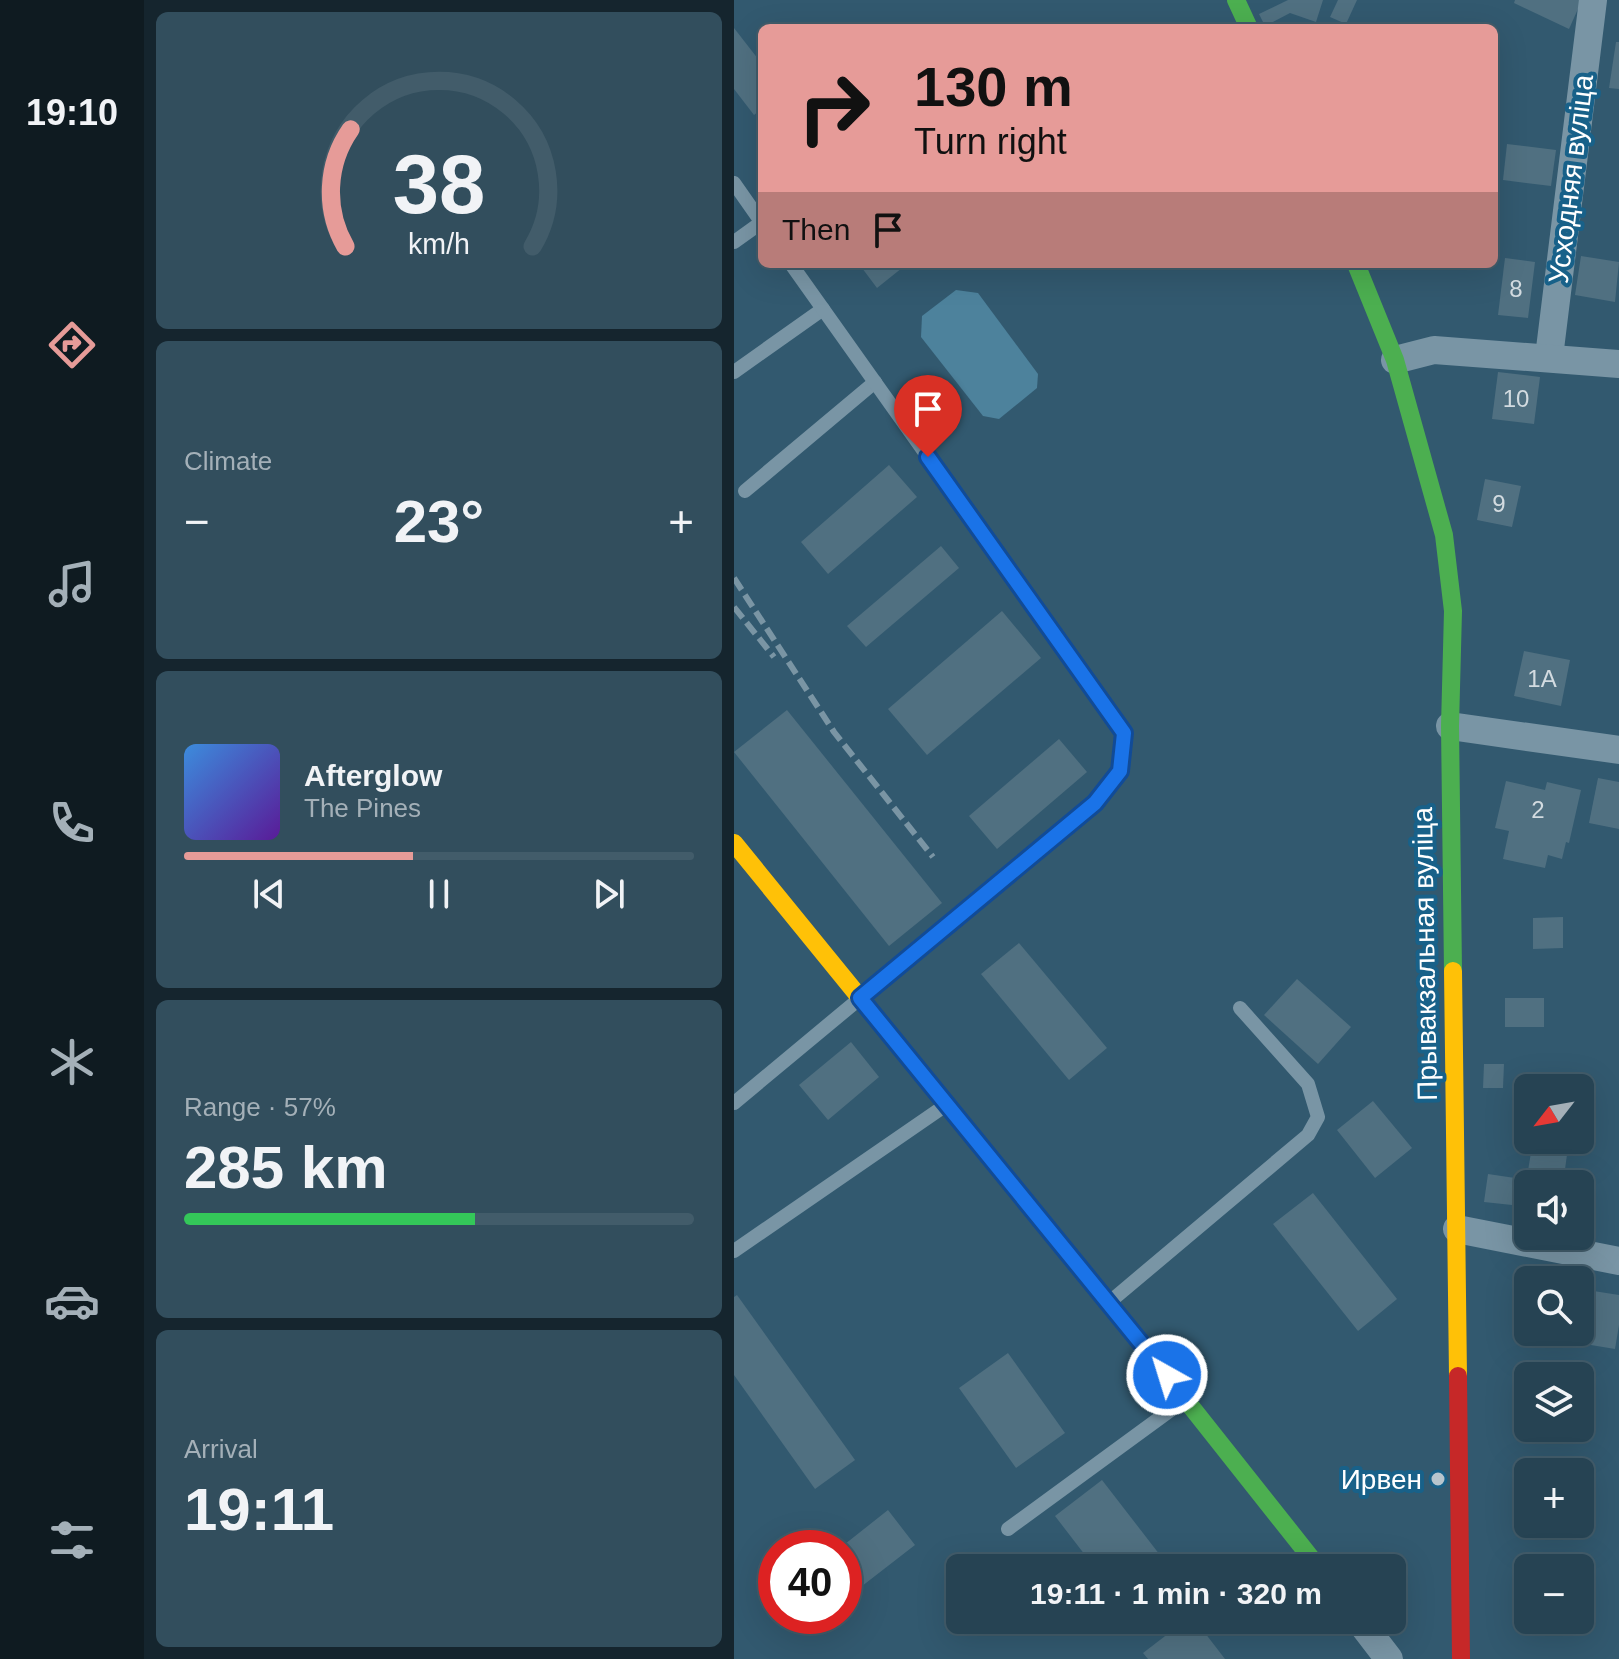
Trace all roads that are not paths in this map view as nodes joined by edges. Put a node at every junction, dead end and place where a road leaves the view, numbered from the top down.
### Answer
1 (1236, 0) edge
2 (1593, 0) edge
3 (1247, 24) edge
4 (734, 183) edge
5 (758, 216) edge
6 (758, 225) edge
7 (734, 242) edge
8 (794, 268) edge
9 (1358, 268) edge
10 (823, 309) junction
11 (1549, 357) junction
12 (1395, 360) junction
13 (1619, 364) edge
14 (734, 372) edge
15 (875, 382) junction
16 (745, 491) dead end
17 (1450, 726) junction
18 (1619, 750) edge
19 (734, 843) edge
20 (860, 998) junction
21 (1240, 1008) dead end
22 (734, 1103) edge
23 (947, 1105) junction
24 (1457, 1229) junction
25 (734, 1251) edge
26 (1619, 1261) edge
27 (1108, 1303) junction
28 (1187, 1399) junction
29 (1008, 1529) dead end
30 (1308, 1554) edge
31 (1370, 1634) edge
32 (1389, 1659) edge
33 (1461, 1659) edge

1 - 3 street
2 - 11 street, Усходняя вуліца
4 - 5 lane
6 - 7 lane
8 - 10 lane
9 - 12 street, Прывакзальная вуліца
10 - 14 lane
10 - 15 lane
11 - 12 street
11 - 13 street
12 - 17 street, Прывакзальная вуліца
15 - 16 lane
15 - 20 lane
17 - 18 street
17 - 24 street, Прывакзальная вуліца
19 - 20 street
20 - 22 lane
20 - 23 street
21 - 27 lane
23 - 25 lane
23 - 27 street
24 - 26 street
24 - 33 street, Прывакзальная вуліца
27 - 28 street
28 - 29 lane
28 - 30 street
31 - 32 street

